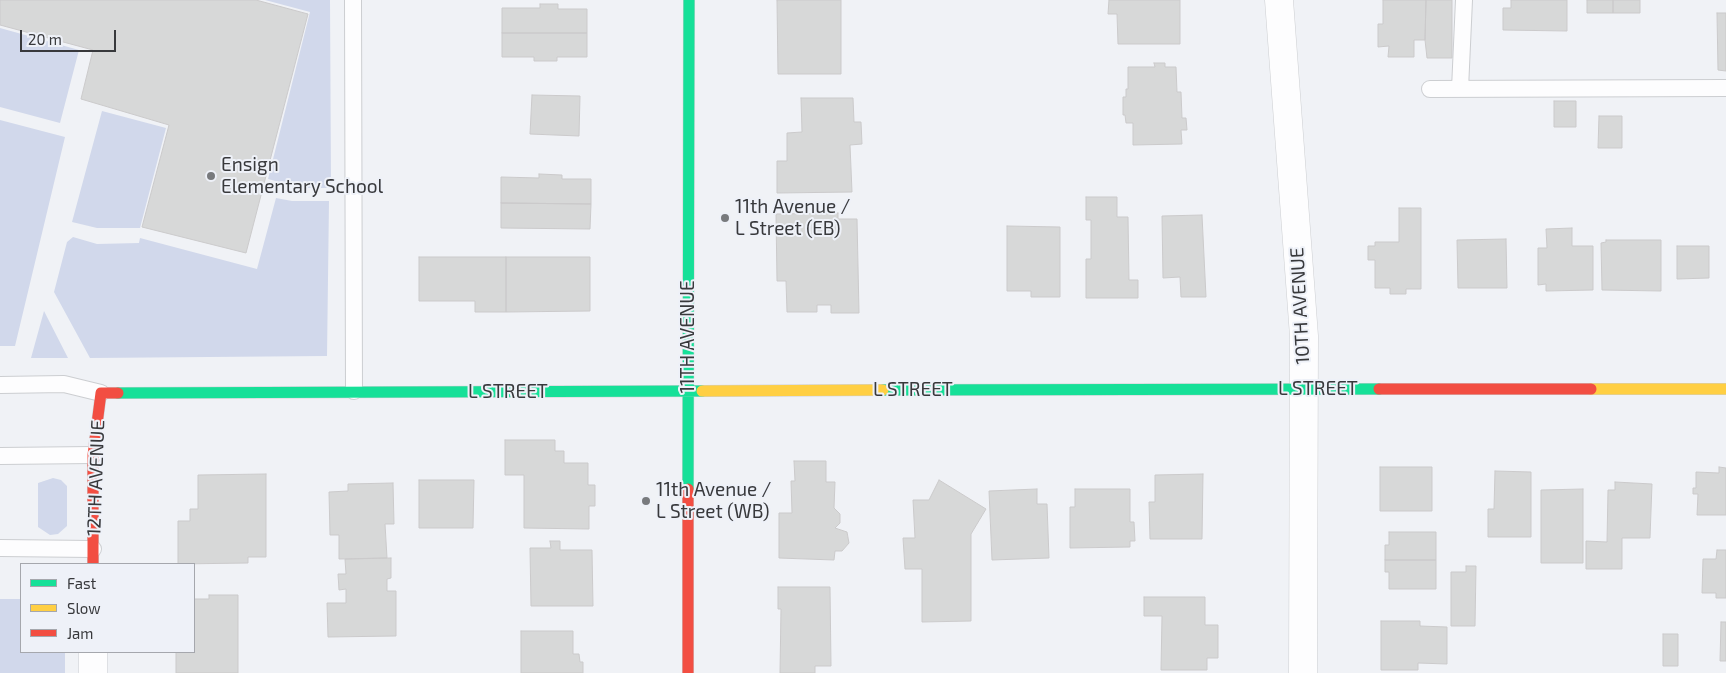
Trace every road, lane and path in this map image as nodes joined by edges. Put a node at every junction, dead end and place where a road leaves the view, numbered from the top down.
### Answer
1 (353, 0) edge
2 (689, 0) edge
3 (1279, 0) edge
4 (1464, 0) edge
5 (1726, 88) edge
6 (1430, 89) dead end
7 (1460, 89) junction
8 (0, 386) edge
9 (1304, 389) junction
10 (1726, 389) edge
11 (354, 391) junction
12 (101, 392) junction
13 (689, 392) junction
14 (93, 455) junction
15 (0, 456) edge
16 (0, 548) edge
17 (93, 556) edge
18 (93, 653) edge
19 (93, 673) edge
20 (688, 673) edge
21 (1304, 673) edge

1 - 11 lane
2 - 13 street, 11TH AVENUE
3 - 9 street, 10TH AVENUE
4 - 7 lane
5 - 7 lane
6 - 7 lane
8 - 12 lane
9 - 10 street, L STREET
9 - 13 street, L STREET
9 - 21 street, 10TH AVENUE
11 - 12 street, L STREET
11 - 13 street, L STREET
12 - 14 street, 12TH AVENUE
13 - 20 street, 11TH AVENUE
14 - 15 lane
14 - 17 street, 12TH AVENUE
16 - 17 lane
18 - 19 street

